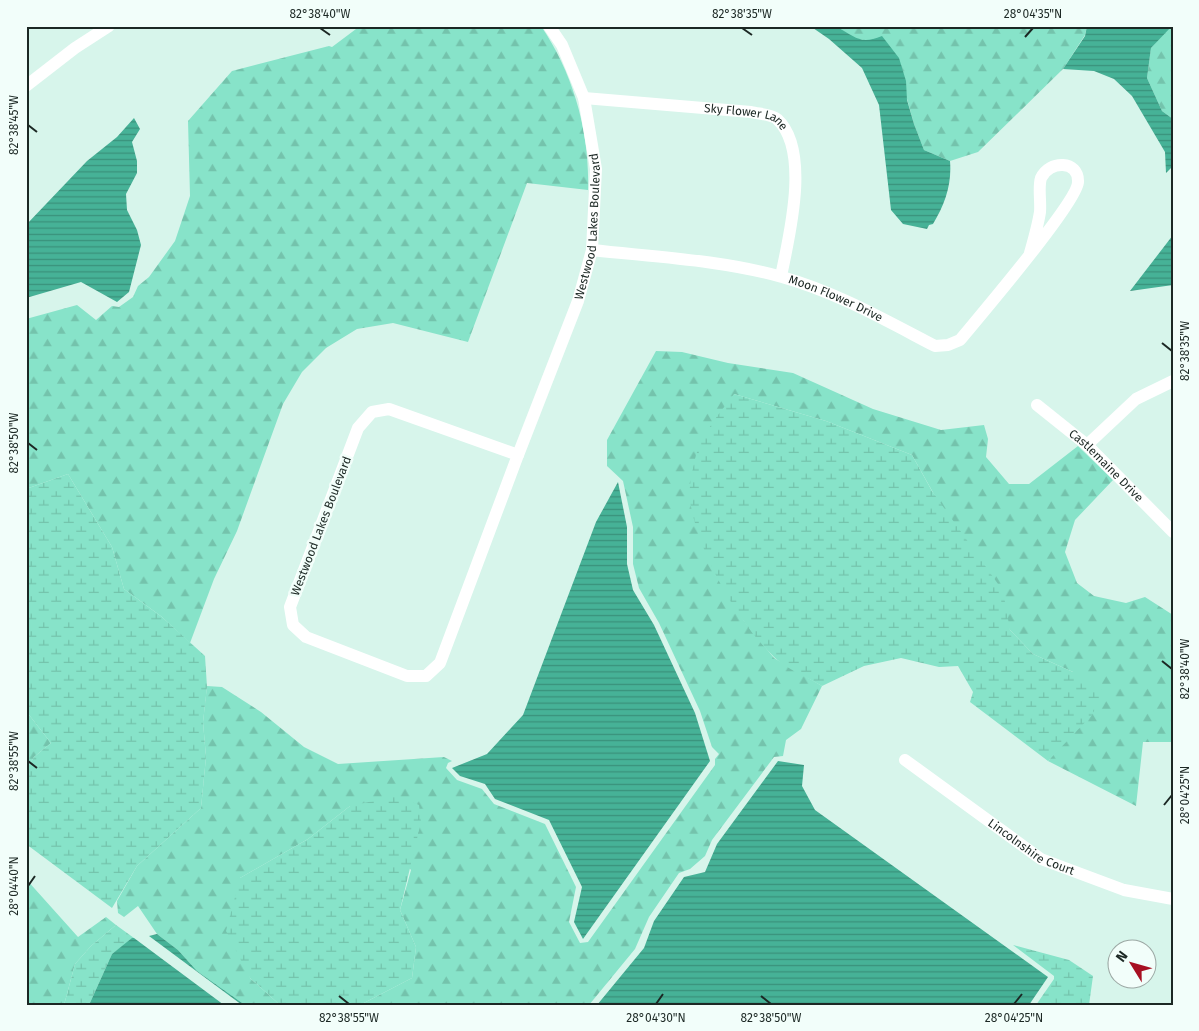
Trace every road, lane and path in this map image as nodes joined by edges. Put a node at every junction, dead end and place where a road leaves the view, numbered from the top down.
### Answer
1 (109, 26) edge
2 (549, 26) edge
3 (26, 86) edge
4 (584, 98) junction
5 (592, 250) junction
6 (1030, 253) junction
7 (781, 276) junction
8 (1173, 381) edge
9 (1037, 405) dead end
10 (1087, 445) junction
11 (518, 455) junction
12 (1173, 532) edge
13 (906, 760) dead end
14 (1173, 899) edge

1 - 3 street
2 - 4 street, Westwood Lakes Boulevard
4 - 5 street, Westwood Lakes Boulevard
4 - 7 street, Sky Flower Lane
5 - 7 street, Moon Flower Drive
5 - 11 street, Westwood Lakes Boulevard
6 - 6 street, Moon Flower Drive
6 - 7 street, Moon Flower Drive
8 - 10 street
9 - 10 street, Castlemaine Drive
10 - 12 street, Castlemaine Drive
11 - 11 street, Westwood Lakes Boulevard
13 - 14 street, Lincolnshire Court

